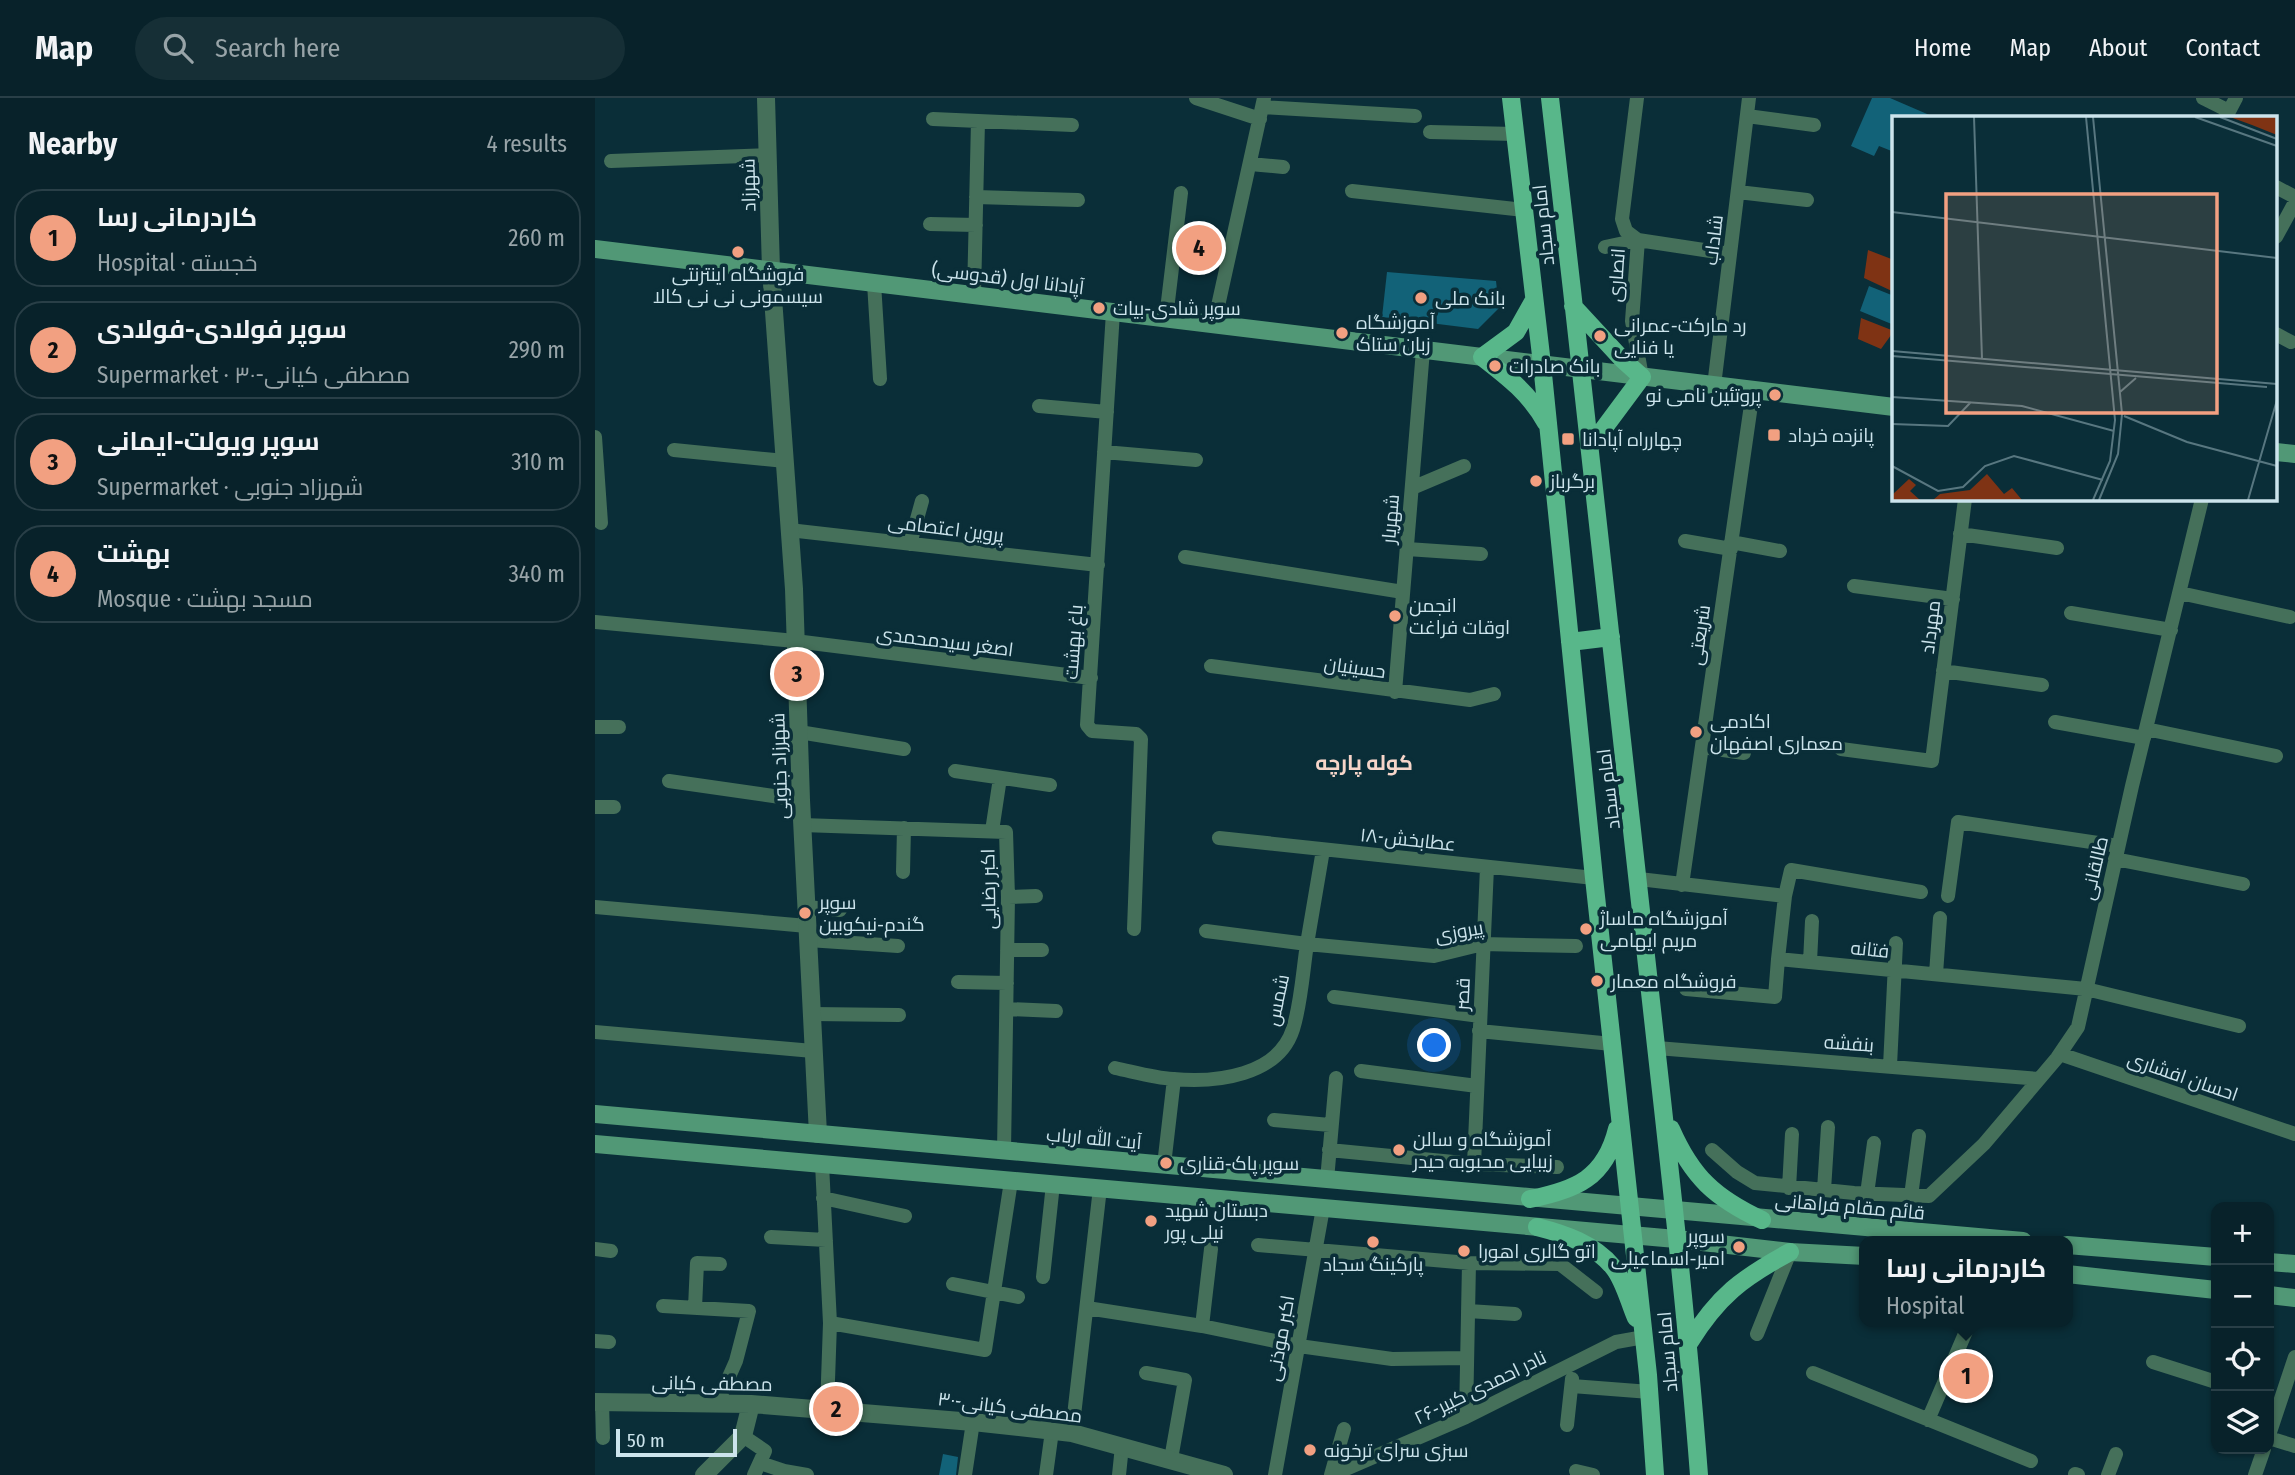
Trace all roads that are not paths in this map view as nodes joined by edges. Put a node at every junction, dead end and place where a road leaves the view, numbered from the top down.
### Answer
1 (766, 98) edge
2 (1196, 98) edge
3 (1511, 98) edge
4 (1550, 98) edge
5 (1637, 98) edge
6 (1749, 98) edge
7 (2203, 98) edge
8 (1262, 108) edge
9 (2231, 109) edge
10 (1415, 116) dead end
11 (1747, 116) junction
12 (933, 119) dead end
13 (978, 121) junction
14 (1072, 125) dead end
15 (1814, 125) dead end
16 (1430, 132) dead end
17 (1515, 134) junction
18 (769, 155) junction
19 (611, 162) dead end
20 (1250, 164) junction
21 (1283, 167) dead end
22 (2277, 188) edge
23 (1352, 191) dead end
24 (1738, 191) junction
25 (1181, 193) dead end
26 (977, 197) junction
27 (1078, 200) dead end
28 (1807, 200) dead end
29 (2295, 200) edge
30 (1524, 210) junction
31 (930, 224) dead end
32 (976, 225) junction
33 (2277, 235) edge
34 (1638, 240) junction
35 (1605, 247) dead end
36 (595, 249) edge
37 (1730, 254) junction
38 (771, 270) junction
39 (874, 283) junction
40 (974, 295) junction
41 (1534, 300) junction
42 (1573, 306) junction
43 (1113, 312) junction
44 (1166, 318) junction
45 (1214, 324) junction
46 (2277, 335) edge
47 (2291, 342) dead end
48 (1423, 349) junction
49 (1482, 357) junction
50 (1542, 364) junction
51 (1580, 369) junction
52 (1642, 377) junction
53 (880, 379) dead end
54 (1714, 386) junction
55 (1753, 391) junction
56 (1039, 406) dead end
57 (1892, 407) edge
58 (1107, 412) junction
59 (1548, 427) junction
60 (595, 437) edge
61 (1590, 447) junction
62 (674, 450) dead end
63 (1104, 452) junction
64 (2277, 452) edge
65 (2295, 454) edge
66 (1196, 460) dead end
67 (785, 461) junction
68 (1464, 466) dead end
69 (1412, 488) junction
70 (1965, 500) edge
71 (2202, 500) edge
72 (922, 501) dead end
73 (601, 523) dead end
74 (789, 530) junction
75 (1961, 534) junction
76 (1685, 541) dead end
77 (910, 544) junction
78 (1731, 545) junction
79 (2057, 548) dead end
80 (1407, 549) junction
81 (1780, 551) dead end
82 (1481, 554) dead end
83 (1185, 557) dead end
84 (1098, 565) junction
85 (1854, 586) dead end
86 (1403, 592) junction
87 (2180, 593) junction
88 (1952, 599) junction
89 (2071, 613) dead end
90 (2290, 617) dead end
91 (595, 622) edge
92 (2171, 630) junction
93 (1611, 636) junction
94 (795, 641) junction
95 (1570, 642) junction
96 (1211, 666) dead end
97 (1943, 671) junction
98 (1091, 678) junction
99 (2042, 685) dead end
100 (1395, 692) junction
101 (1494, 694) dead end
102 (2055, 722) dead end
103 (595, 727) edge
104 (618, 727) dead end
105 (799, 732) junction
106 (2145, 734) junction
107 (1702, 747) junction
108 (904, 749) dead end
109 (1841, 749) dead end
110 (1744, 753) dead end
111 (2276, 756) dead end
112 (955, 771) dead end
113 (1000, 778) junction
114 (669, 781) dead end
115 (1049, 785) dead end
116 (801, 800) junction
117 (595, 807) edge
118 (614, 807) dead end
119 (802, 825) junction
120 (904, 828) junction
121 (992, 831) junction
122 (1219, 838) dead end
123 (1323, 850) junction
124 (2117, 853) junction
125 (1487, 867) junction
126 (903, 872) dead end
127 (1594, 878) junction
128 (1639, 879) junction
129 (2243, 884) dead end
130 (1682, 885) junction
131 (1921, 892) dead end
132 (1786, 896) junction
133 (1948, 896) dead end
134 (1008, 897) junction
135 (1036, 897) dead end
136 (595, 907) edge
137 (840, 910) dead end
138 (1940, 919) dead end
139 (1812, 921) dead end
140 (807, 924) junction
141 (1133, 929) dead end
142 (1206, 931) dead end
143 (1896, 943) dead end
144 (1307, 944) junction
145 (1483, 944) junction
146 (898, 946) dead end
147 (1576, 946) dead end
148 (1007, 950) junction
149 (1042, 950) dead end
150 (1777, 959) junction
151 (1810, 962) junction
152 (1894, 971) junction
153 (1936, 974) junction
154 (958, 982) dead end
155 (1007, 983) junction
156 (1686, 989) dead end
157 (2087, 989) junction
158 (1334, 997) dead end
159 (1007, 1009) junction
160 (1056, 1010) dead end
161 (812, 1014) junction
162 (899, 1015) dead end
163 (1480, 1016) junction
164 (2239, 1026) dead end
165 (1479, 1031) junction
166 (595, 1032) edge
167 (1612, 1044) junction
168 (1657, 1048) junction
169 (814, 1051) junction
170 (2060, 1054) junction
171 (1890, 1066) junction
172 (1115, 1068) dead end
173 (1361, 1071) dead end
174 (1336, 1078) dead end
175 (1174, 1079) junction
176 (2039, 1079) junction
177 (1477, 1086) junction
178 (1620, 1112) junction
179 (1664, 1113) junction
180 (595, 1114) edge
181 (1274, 1120) dead end
182 (1330, 1125) junction
183 (1828, 1128) dead end
184 (2295, 1133) edge
185 (818, 1134) junction
186 (1792, 1134) dead end
187 (1919, 1136) dead end
188 (1874, 1143) dead end
189 (595, 1144) edge
190 (1329, 1150) junction
191 (1712, 1150) dead end
192 (1004, 1151) junction
193 (822, 1164) junction
194 (1473, 1164) junction
195 (1164, 1165) junction
196 (1557, 1167) dead end
197 (1288, 1177) junction
198 (1327, 1180) junction
199 (1011, 1181) junction
200 (1053, 1184) junction
201 (1100, 1188) junction
202 (1789, 1188) junction
203 (1824, 1191) junction
204 (1867, 1194) junction
205 (1911, 1196) junction
206 (824, 1198) junction
207 (1530, 1199) junction
208 (1286, 1205) junction
209 (1323, 1208) junction
210 (1630, 1208) junction
211 (1673, 1212) junction
212 (905, 1216) dead end
213 (1762, 1220) junction
214 (1810, 1223) junction
215 (1537, 1227) junction
216 (1626, 1235) junction
217 (1965, 1236) edge
218 (772, 1237) dead end
219 (1676, 1239) junction
220 (825, 1240) junction
221 (1258, 1245) dead end
222 (2073, 1245) edge
223 (595, 1249) edge
224 (1211, 1249) dead end
225 (611, 1251) dead end
226 (1316, 1251) junction
227 (1790, 1252) junction
228 (1809, 1252) junction
229 (1859, 1256) edge
230 (2211, 1257) edge
231 (2274, 1262) edge
232 (1469, 1263) junction
233 (720, 1264) dead end
234 (2295, 1264) edge
235 (2073, 1275) edge
236 (1043, 1277) dead end
237 (953, 1284) dead end
238 (2211, 1289) edge
239 (1596, 1292) dead end
240 (994, 1293) junction
241 (2274, 1296) edge
242 (1019, 1297) dead end
243 (2295, 1298) edge
244 (663, 1306) dead end
245 (695, 1308) junction
246 (1087, 1308) junction
247 (1468, 1311) junction
248 (1515, 1314) dead end
249 (830, 1323) junction
250 (1202, 1326) junction
251 (1968, 1327) edge
252 (1757, 1334) dead end
253 (1644, 1337) junction
254 (1689, 1343) junction
255 (1299, 1346) junction
256 (2295, 1357) edge
257 (1467, 1358) junction
258 (2153, 1362) dead end
259 (1573, 1364) junction
260 (1146, 1373) dead end
261 (1813, 1373) dead end
262 (2211, 1380) edge
263 (1572, 1386) junction
264 (1650, 1392) junction
265 (2274, 1401) edge
266 (599, 1402) edge
267 (717, 1404) junction
268 (751, 1404) junction
269 (827, 1409) junction
270 (1466, 1418) junction
271 (1929, 1420) junction
272 (973, 1422) junction
273 (1567, 1425) dead end
274 (1344, 1429) dead end
275 (1052, 1431) junction
276 (1072, 1433) junction
277 (743, 1436) junction
278 (603, 1438) dead end
279 (2274, 1439) edge
280 (1122, 1446) junction
281 (2295, 1446) edge
282 (2116, 1454) dead end
283 (2262, 1454) edge
284 (1171, 1459) junction
285 (2031, 1461) dead end
286 (757, 1469) edge
287 (1576, 1471) dead end
288 (1213, 1473) edge
289 (705, 1475) edge
290 (807, 1475) edge
291 (965, 1475) edge
292 (1046, 1475) edge
293 (1119, 1475) edge
294 (1275, 1475) edge
295 (1332, 1475) edge
296 (1593, 1475) edge
297 (1655, 1475) edge
298 (1699, 1475) edge
299 (2108, 1475) edge
300 (2255, 1475) edge

1 - 18 street, شهرزاد
2 - 8 street
3 - 17 main road, امام سجاد
4 - 42 main road, امام سجاد
5 - 34 street, انصاری
6 - 11 street, شاداب
7 - 9 street
8 - 10 street
8 - 20 street
11 - 15 street
11 - 24 street, شاداب
12 - 13 street
13 - 14 street
13 - 26 street
16 - 17 street
17 - 30 main road, امام سجاد
18 - 19 street
18 - 38 street, شهرزاد
20 - 21 street
20 - 45 street
22 - 29 street
23 - 30 street
24 - 28 street
24 - 37 street, شاداب
25 - 44 street
26 - 27 street
26 - 32 street
29 - 33 street
30 - 41 main road, امام سجاد
31 - 32 street
32 - 40 street
34 - 35 street
34 - 37 street
34 - 52 street, انصاری
36 - 38 main road, آپادانا اول (قدوسی)
37 - 54 street, شاداب
38 - 39 main road, آپادانا اول (قدوسی)
38 - 67 street, شهرزاد جنوبی
39 - 40 main road, آپادانا اول (قدوسی)
39 - 53 street
40 - 43 main road, آپادانا اول (قدوسی)
41 - 49 main road
41 - 50 main road, امام سجاد
42 - 51 main road, امام سجاد
42 - 52 main road
43 - 44 main road, آپادانا اول (قدوسی)
43 - 58 street, باغ بهشت
44 - 45 main road, آپادانا اول (قدوسی)
45 - 48 main road, آپادانا اول (قدوسی)
46 - 47 street
48 - 49 main road, آپادانا اول (قدوسی)
48 - 69 street, شهریار
49 - 50 main road, آپادانا اول (قدوسی)
49 - 59 main road
50 - 51 main road
50 - 59 main road, امام سجاد
51 - 52 main road
51 - 61 main road, امام سجاد
52 - 54 main road
52 - 61 main road
54 - 55 main road
55 - 57 main road
55 - 78 street, شریعتی
56 - 58 street
58 - 63 street, باغ بهشت
59 - 95 main road, امام سجاد
60 - 73 street
61 - 93 main road, امام سجاد
62 - 67 street
63 - 66 street
63 - 84 street, باغ بهشت
64 - 65 main road
67 - 74 street, شهرزاد جنوبی
68 - 69 street
69 - 80 street, شهریار
70 - 75 street, مهرداد
71 - 87 street, طالقانی
72 - 77 street
74 - 77 street, پروین اعتصامی
74 - 94 street, شهرزاد جنوبی
75 - 79 street
75 - 88 street, مهرداد
76 - 78 street
77 - 84 street, پروین اعتصامی
78 - 81 street
78 - 107 street, شریعتی
80 - 82 street
80 - 86 street, شهریار
83 - 86 street
84 - 98 street, باغ بهشت
85 - 88 street
86 - 100 street, شهریار
87 - 90 street
87 - 92 street, طالقانی
88 - 97 street, مهرداد
89 - 92 street
91 - 94 street, اصغر سیدمحمدی
92 - 106 street, طالقانی
93 - 95 main road
93 - 128 main road, امام سجاد
94 - 98 street, اصغر سیدمحمدی
94 - 105 street, شهرزاد جنوبی
95 - 127 main road, امام سجاد
96 - 100 street, حسینیان
97 - 99 street
97 - 109 street, مهرداد
98 - 141 street, باغ بهشت
100 - 101 street, حسینیان
102 - 106 street
103 - 104 street
105 - 108 street
105 - 116 street, شهرزاد جنوبی
106 - 111 street
106 - 124 street, طالقانی
107 - 110 street
107 - 130 street, شریعتی
112 - 113 street
113 - 115 street
113 - 121 street
114 - 116 street
116 - 119 street, شهرزاد جنوبی
117 - 118 street
119 - 120 street, اکبر رضایی
119 - 140 street, شهرزاد جنوبی
120 - 121 street, اکبر رضایی
120 - 126 street
121 - 134 street, اکبر رضایی
122 - 123 street, ۱۸-عطابخش
123 - 125 street, ۱۸-عطابخش
123 - 144 street, شمس
124 - 129 street
124 - 133 street
124 - 157 street, طالقانی
125 - 127 street, ۱۸-عطابخش
125 - 145 street, قصر
127 - 167 main road, امام سجاد
128 - 130 street
128 - 168 main road, امام سجاد
130 - 132 street
131 - 132 street
132 - 150 street
134 - 135 street
134 - 148 street, اکبر رضایی
136 - 140 street
137 - 140 street
138 - 153 street
139 - 151 street
140 - 146 street
140 - 161 street, شهرزاد جنوبی
142 - 144 street
143 - 152 street
144 - 145 street, پیروزی
144 - 175 street, شمس
145 - 147 street, پیروزی
145 - 163 street, قصر
148 - 149 street
148 - 155 street, اکبر رضایی
150 - 151 street, فتانه
150 - 156 street
151 - 152 street, فتانه
152 - 153 street, فتانه
152 - 171 street
153 - 157 street, فتانه
154 - 155 street
155 - 159 street, اکبر رضایی
157 - 164 street, فتانه
157 - 170 street, طالقانی
158 - 163 street
159 - 160 street
159 - 192 street, اکبر رضایی
161 - 162 street
161 - 169 street, شهرزاد جنوبی
163 - 165 street, قصر
165 - 167 street
165 - 177 street, قصر
166 - 169 street
167 - 178 main road, امام سجاد
168 - 171 street, بنفشه
168 - 179 main road, امام سجاد
169 - 185 street, شهرزاد جنوبی
170 - 176 street, طالقانی
170 - 184 street, احسان افشاری
171 - 176 street, بنفشه
172 - 175 street, شمس
173 - 177 street
174 - 182 street
175 - 195 street
176 - 205 street, طالقانی
177 - 194 street, قصر
178 - 207 main road
178 - 210 main road, امام سجاد
179 - 211 main road, امام سجاد
179 - 213 main road
180 - 185 main road, آیت الله ارباب
181 - 182 street
182 - 190 street
183 - 203 street
185 - 192 main road, آیت الله ارباب
186 - 202 street
187 - 205 street
188 - 204 street
189 - 193 main road
190 - 194 street
190 - 198 street
191 - 202 street
192 - 195 main road, آیت الله ارباب
193 - 199 main road
193 - 206 street
194 - 196 street
195 - 197 main road, آیت الله ارباب
197 - 198 main road, آیت الله ارباب
197 - 208 main road
198 - 207 main road, آیت الله ارباب
199 - 200 main road
199 - 240 street
200 - 201 main road
200 - 236 street
201 - 208 main road
201 - 246 street
202 - 203 street
203 - 204 street
204 - 205 street
206 - 212 street
206 - 220 street
207 - 210 main road, آیت الله ارباب
208 - 209 main road
209 - 215 main road
209 - 226 street, اکبر موذنی
210 - 211 main road, آیت الله ارباب
210 - 216 main road, امام سجاد
211 - 213 main road, قائم مقام فراهانی
211 - 219 main road, امام سجاد
213 - 214 main road, قائم مقام فراهانی
214 - 217 main road, قائم مقام فراهانی
214 - 228 main road
215 - 216 main road
215 - 253 main road
216 - 219 main road
216 - 253 main road, امام سجاد
218 - 220 street
219 - 227 main road
219 - 254 main road, امام سجاد
220 - 249 street
221 - 226 street
222 - 230 main road
223 - 225 street
224 - 250 street
226 - 232 street
226 - 255 street, اکبر موذنی
227 - 228 main road
227 - 252 street
227 - 254 main road
228 - 229 main road
231 - 234 main road
232 - 239 street
232 - 247 street
233 - 245 street
235 - 238 main road
237 - 240 street
240 - 242 street
240 - 249 street
241 - 243 main road
244 - 245 street
245 - 267 street
246 - 250 street
246 - 276 street
247 - 248 street
247 - 257 street
249 - 269 street
250 - 255 street
251 - 271 street
253 - 259 street, ۲۶-نادر احمدی کبیر
253 - 264 main road, امام سجاد
254 - 298 main road, امام سجاد
255 - 257 street
255 - 294 street, اکبر موذنی
256 - 265 street
257 - 270 street
258 - 262 street
259 - 263 street
259 - 270 street, ۲۶-نادر احمدی کبیر
260 - 284 street
261 - 271 street
263 - 264 street
263 - 273 street
264 - 297 main road, امام سجاد
266 - 267 street, مصطفی کیانی
266 - 278 street
267 - 268 street, مصطفی کیانی
268 - 269 street, مصطفی کیانی
268 - 277 street
269 - 272 street, ۳۰-مصطفی کیانی
270 - 295 street, ۲۶-نادر احمدی کبیر
271 - 285 street
272 - 275 street, ۳۰-مصطفی کیانی
272 - 291 street
274 - 295 street
275 - 276 street, ۳۰-مصطفی کیانی
275 - 292 street
276 - 280 street, ۳۰-مصطفی کیانی
277 - 286 street
277 - 289 street
279 - 281 street
280 - 284 street, ۳۰-مصطفی کیانی
280 - 293 street
282 - 299 street
283 - 300 street
284 - 288 street, ۳۰-مصطفی کیانی
286 - 290 street
287 - 296 street

